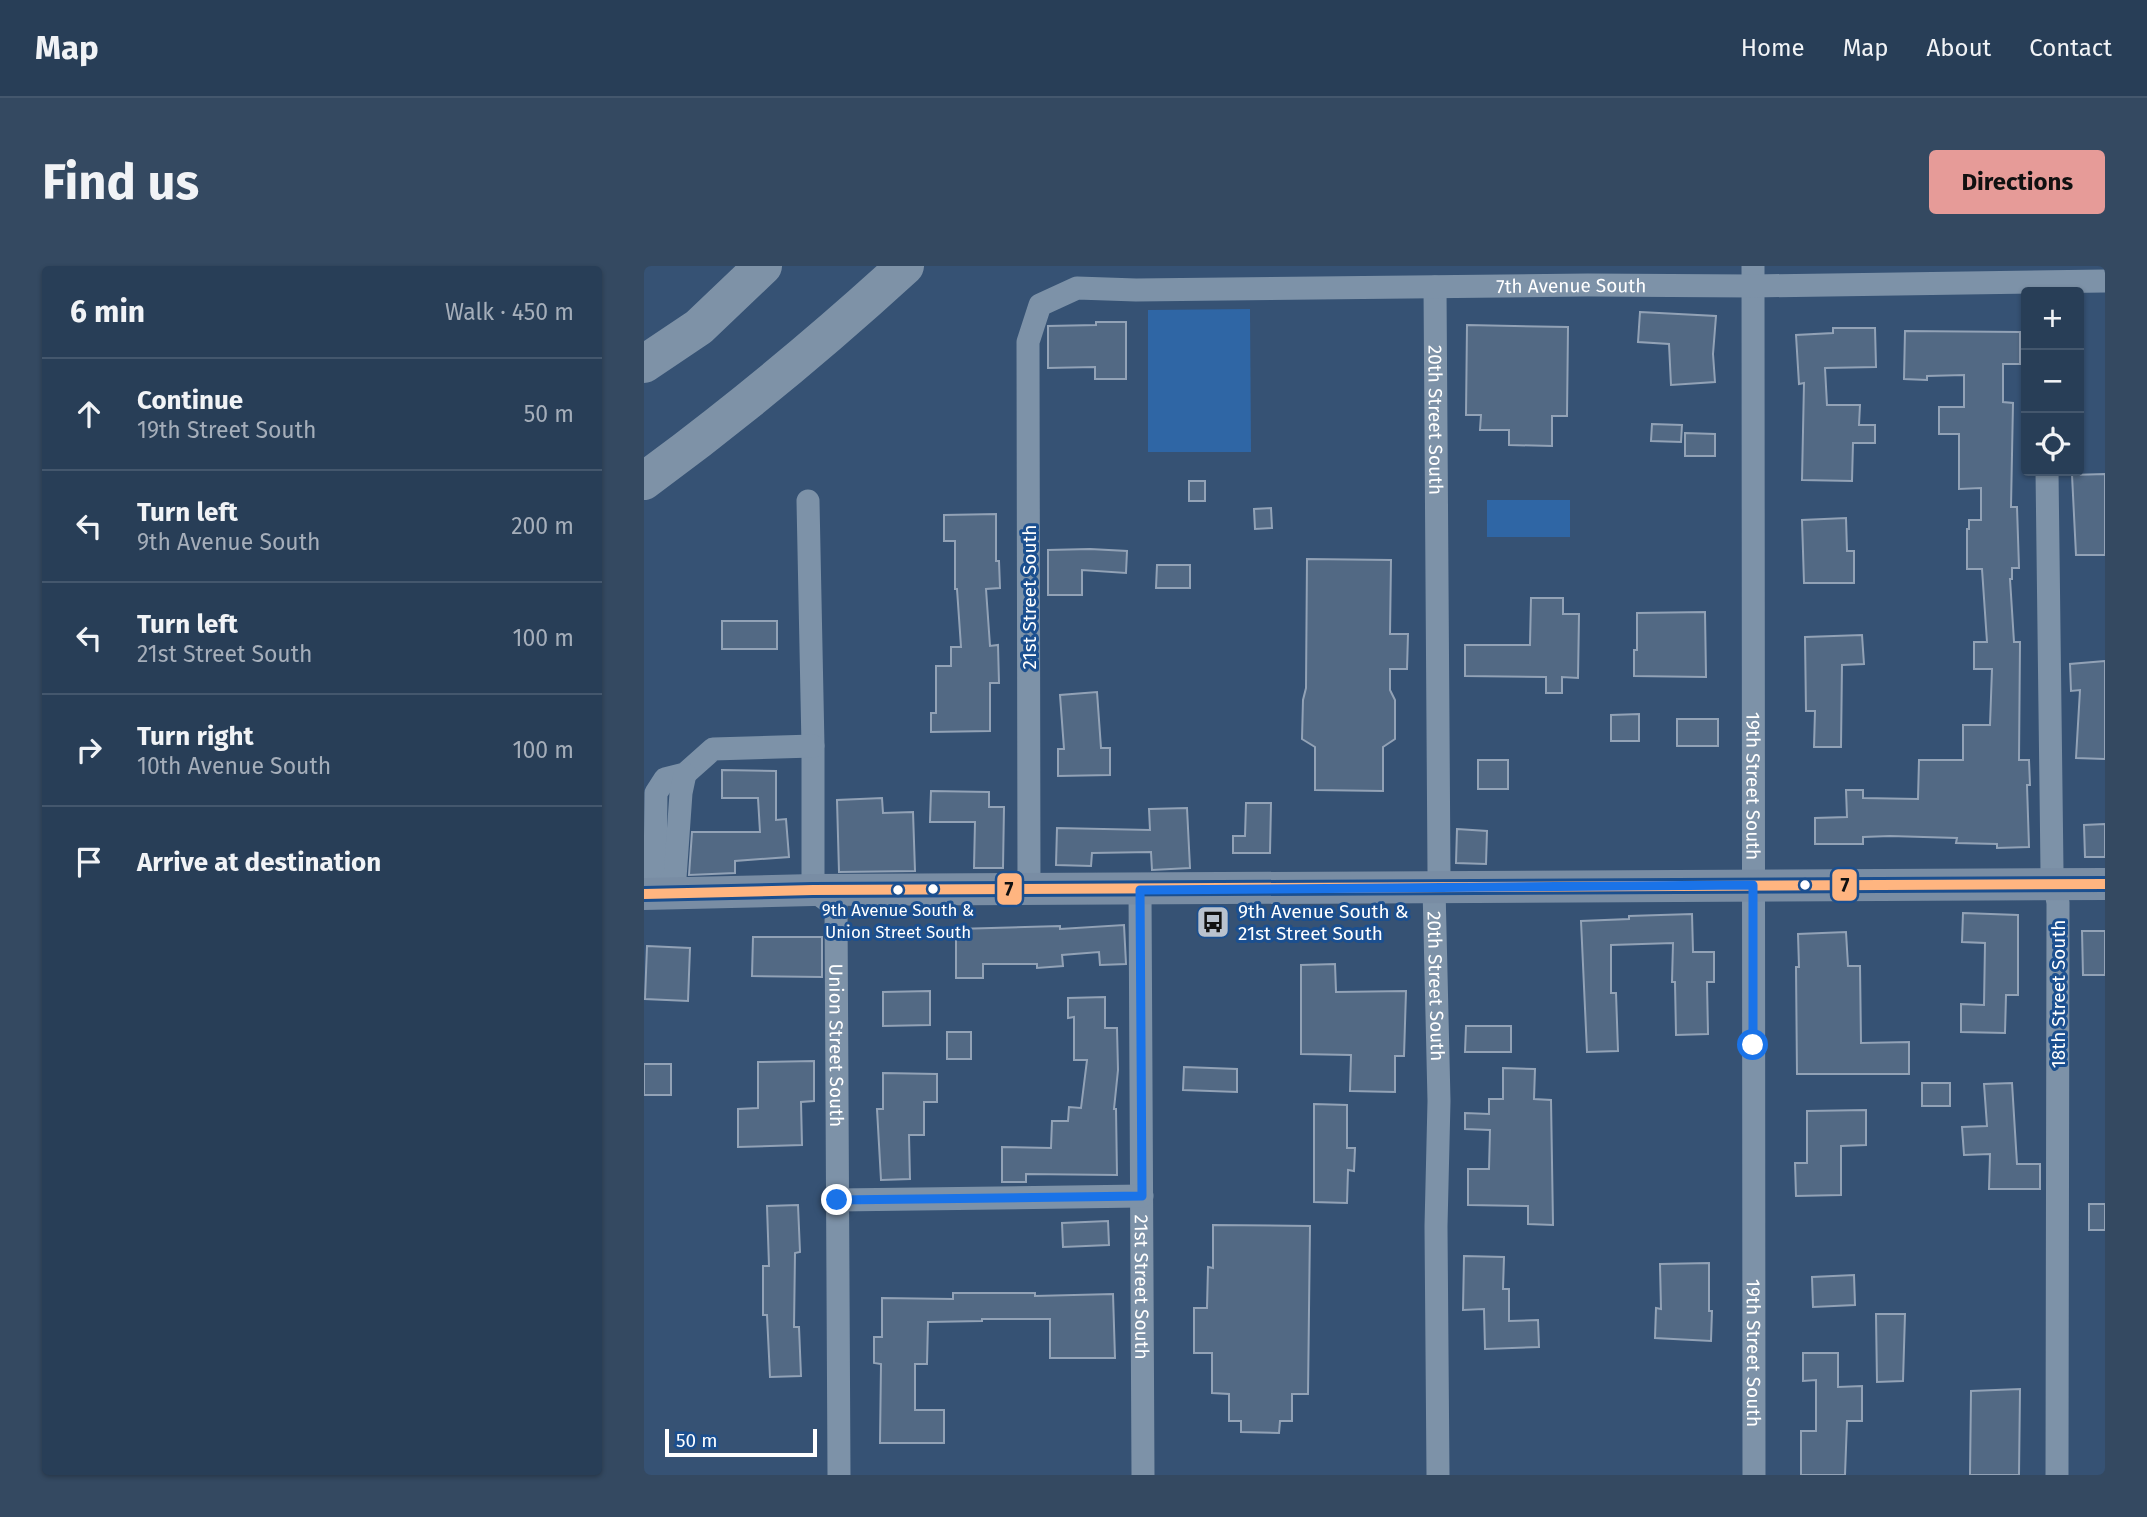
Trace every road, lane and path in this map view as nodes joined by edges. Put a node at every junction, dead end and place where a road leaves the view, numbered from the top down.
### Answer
1 (763, 266) edge
2 (905, 266) edge
3 (1753, 276) edge
4 (2105, 281) edge
5 (1435, 287) junction
6 (2045, 287) edge
7 (1040, 305) joint
8 (644, 364) edge
9 (2048, 476) edge
10 (644, 481) edge
11 (808, 501) dead end
12 (813, 746) junction
13 (2105, 884) edge
14 (1753, 885) junction
15 (2053, 885) junction
16 (1434, 888) junction
17 (813, 890) junction
18 (1030, 890) junction
19 (1140, 890) junction
20 (657, 892) edge
21 (1142, 1196) junction
22 (837, 1200) junction
23 (839, 1475) edge
24 (1143, 1475) edge
25 (1438, 1475) edge
26 (1754, 1475) edge
27 (2057, 1475) edge

1 - 8 highway
2 - 10 highway
3 - 5 street, 7th Avenue South
3 - 6 street, 7th Avenue South
3 - 14 street, 19th Street South
4 - 6 street, 7th Avenue South
5 - 7 street, 7th Avenue South
5 - 16 street, 20th Street South
7 - 18 street, 21st Street South
9 - 15 street, 18th Street South
11 - 12 street
12 - 17 street
12 - 20 street
13 - 15 street
14 - 15 street
14 - 16 street
14 - 26 street, 19th Street South
15 - 27 street, 18th Street South
16 - 19 street
16 - 25 street, 20th Street South
17 - 18 street
17 - 20 street
17 - 22 street, Union Street South
18 - 19 street
19 - 21 street, 21st Street South
21 - 22 street
21 - 24 street, 21st Street South
22 - 23 street, Union Street South

